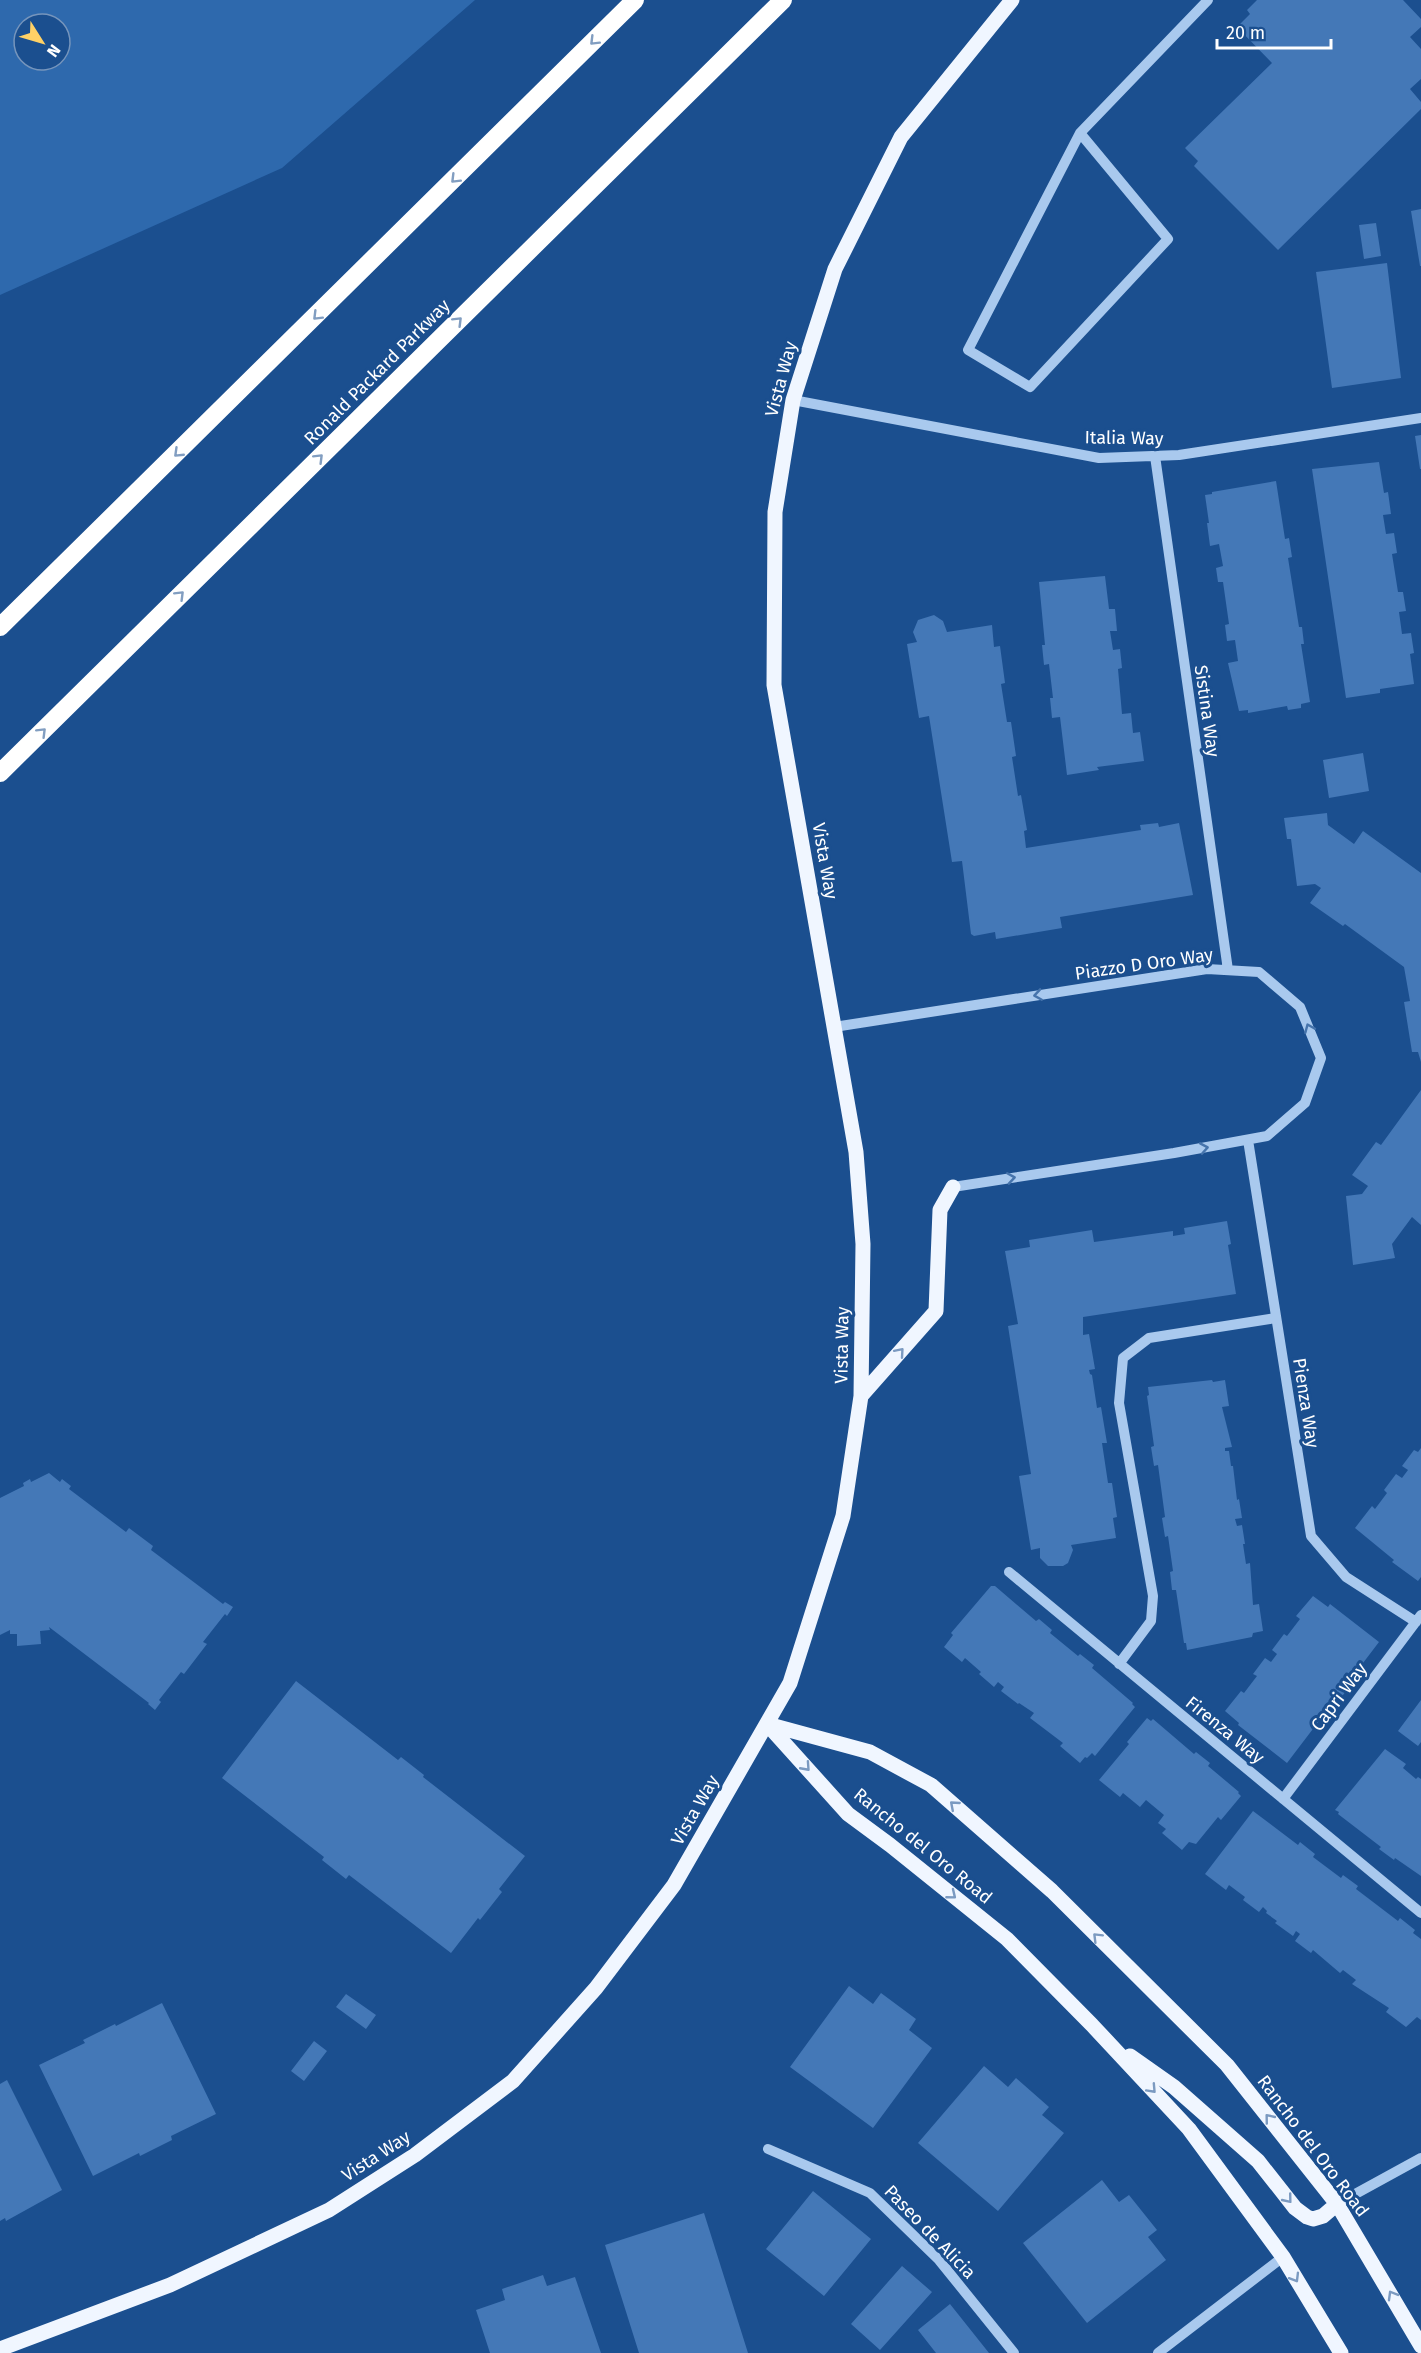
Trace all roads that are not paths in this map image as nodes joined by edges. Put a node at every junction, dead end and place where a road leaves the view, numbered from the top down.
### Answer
1 (635, 0) edge
2 (783, 0) edge
3 (1012, 0) edge
4 (1208, 0) edge
5 (1080, 133) junction
6 (793, 400) junction
7 (1421, 418) edge
8 (1155, 456) junction
9 (0, 627) edge
10 (0, 773) edge
11 (1228, 970) junction
12 (834, 1027) junction
13 (1248, 1140) junction
14 (953, 1187) joint
15 (1276, 1318) junction
16 (861, 1396) junction
17 (1009, 1572) dead end
18 (1418, 1619) edge
19 (1119, 1664) junction
20 (767, 1724) junction
21 (1283, 1799) junction
22 (1421, 1913) edge
23 (1103, 2037) junction
24 (768, 2149) dead end
25 (1421, 2158) edge
26 (1337, 2204) junction
27 (1283, 2257) junction
28 (1421, 2346) edge
29 (0, 2349) edge
30 (1014, 2353) edge
31 (1158, 2353) edge
32 (1341, 2353) edge

1 -> 9 highway
10 -> 2 highway, Ronald Packard Parkway
3 - 6 main road, Vista Way
4 - 5 street
5 - 5 street
6 - 8 street, Italia Way
6 - 12 main road, Vista Way
7 - 8 street, Italia Way
8 - 11 street, Sistina Way
11 -> 12 street, Piazzo D Oro Way
13 -> 11 street, Piazzo D Oro Way
12 - 16 main road, Vista Way
14 -> 13 street, Piazzo D Oro Way
13 - 15 street, Pienza Way
16 -> 14 main road
15 - 18 street, Pienza Way
15 - 19 street
16 - 20 main road, Vista Way
17 - 19 street, Firenza Way
18 - 21 street, Capri Way
19 - 21 street, Firenza Way
20 -> 23 main road, Rancho del Oro Road
26 -> 20 main road, Rancho del Oro Road
20 - 29 main road, Vista Way
21 - 22 street, Firenza Way
23 -> 26 main road
23 -> 27 main road, Rancho del Oro Road
24 - 30 street, Paseo de Alicia
25 - 26 street
28 -> 26 main road, Rancho del Oro Road
27 - 31 street
27 -> 32 main road, Rancho del Oro Road

